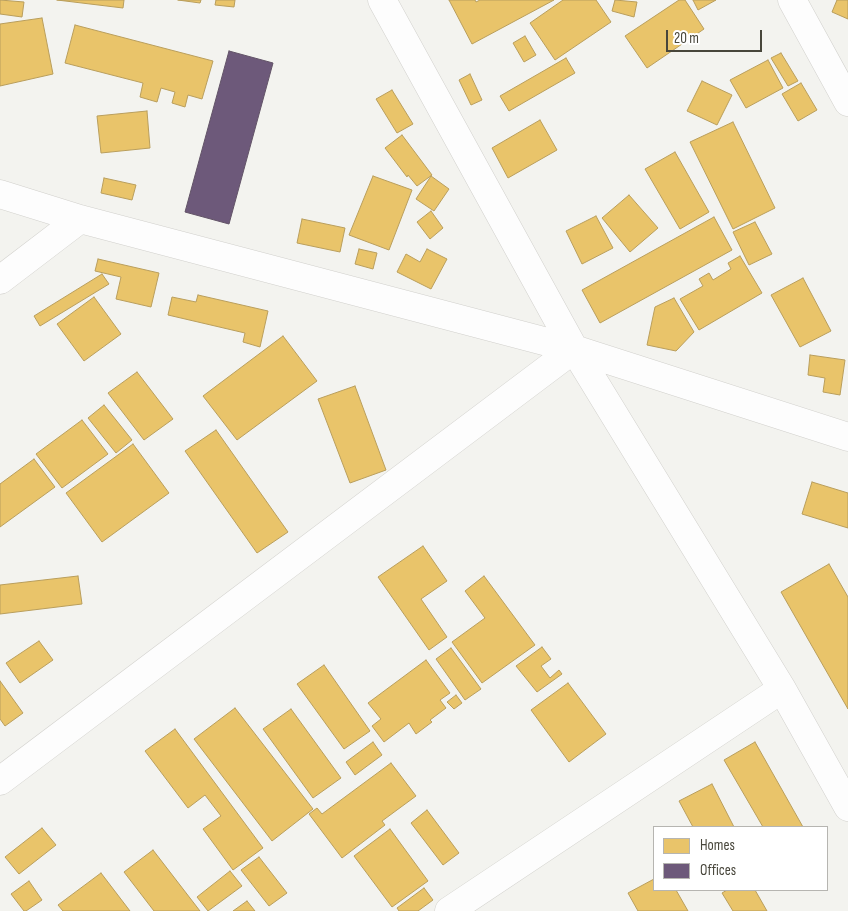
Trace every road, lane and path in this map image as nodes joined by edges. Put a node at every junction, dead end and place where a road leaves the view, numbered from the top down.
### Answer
1 (382, 0) edge
2 (792, 0) edge
3 (848, 102) edge
4 (0, 194) edge
5 (80, 218) junction
6 (0, 280) edge
7 (574, 349) junction
8 (848, 437) edge
9 (782, 689) junction
10 (0, 781) edge
11 (848, 807) edge
12 (461, 907) edge

1 - 7 street
2 - 3 street
4 - 5 street
5 - 6 street
5 - 7 street
7 - 8 street
7 - 9 street
7 - 10 street
9 - 11 street
9 - 12 street

